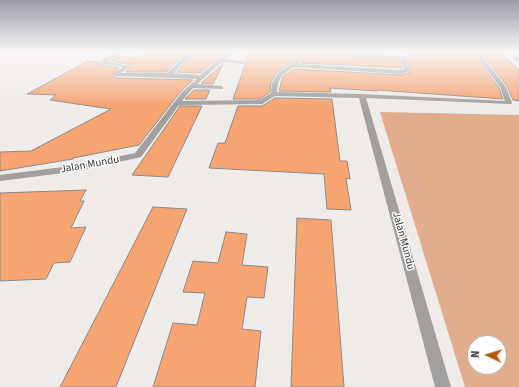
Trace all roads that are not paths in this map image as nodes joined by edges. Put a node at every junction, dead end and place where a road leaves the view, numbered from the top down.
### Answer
1 (123, 70) edge
2 (174, 70) edge
3 (209, 70) edge
4 (283, 70) edge
5 (378, 70) edge
6 (408, 70) edge
7 (490, 70) edge
8 (169, 75) junction
9 (200, 78) junction
10 (192, 86) junction
11 (221, 88) dead end
12 (274, 94) junction
13 (362, 96) junction
14 (178, 102) junction
15 (0, 178) edge
16 (443, 387) edge

1 - 8 street
2 - 8 street
3 - 9 street, Jalan Mundu
4 - 12 street
5 - 6 street
7 - 13 street
8 - 9 street
9 - 10 street, Jalan Mundu
10 - 11 street
10 - 14 street, Jalan Mundu
12 - 13 street
12 - 14 street
13 - 16 street, Jalan Mundu
14 - 15 street, Jalan Mundu

